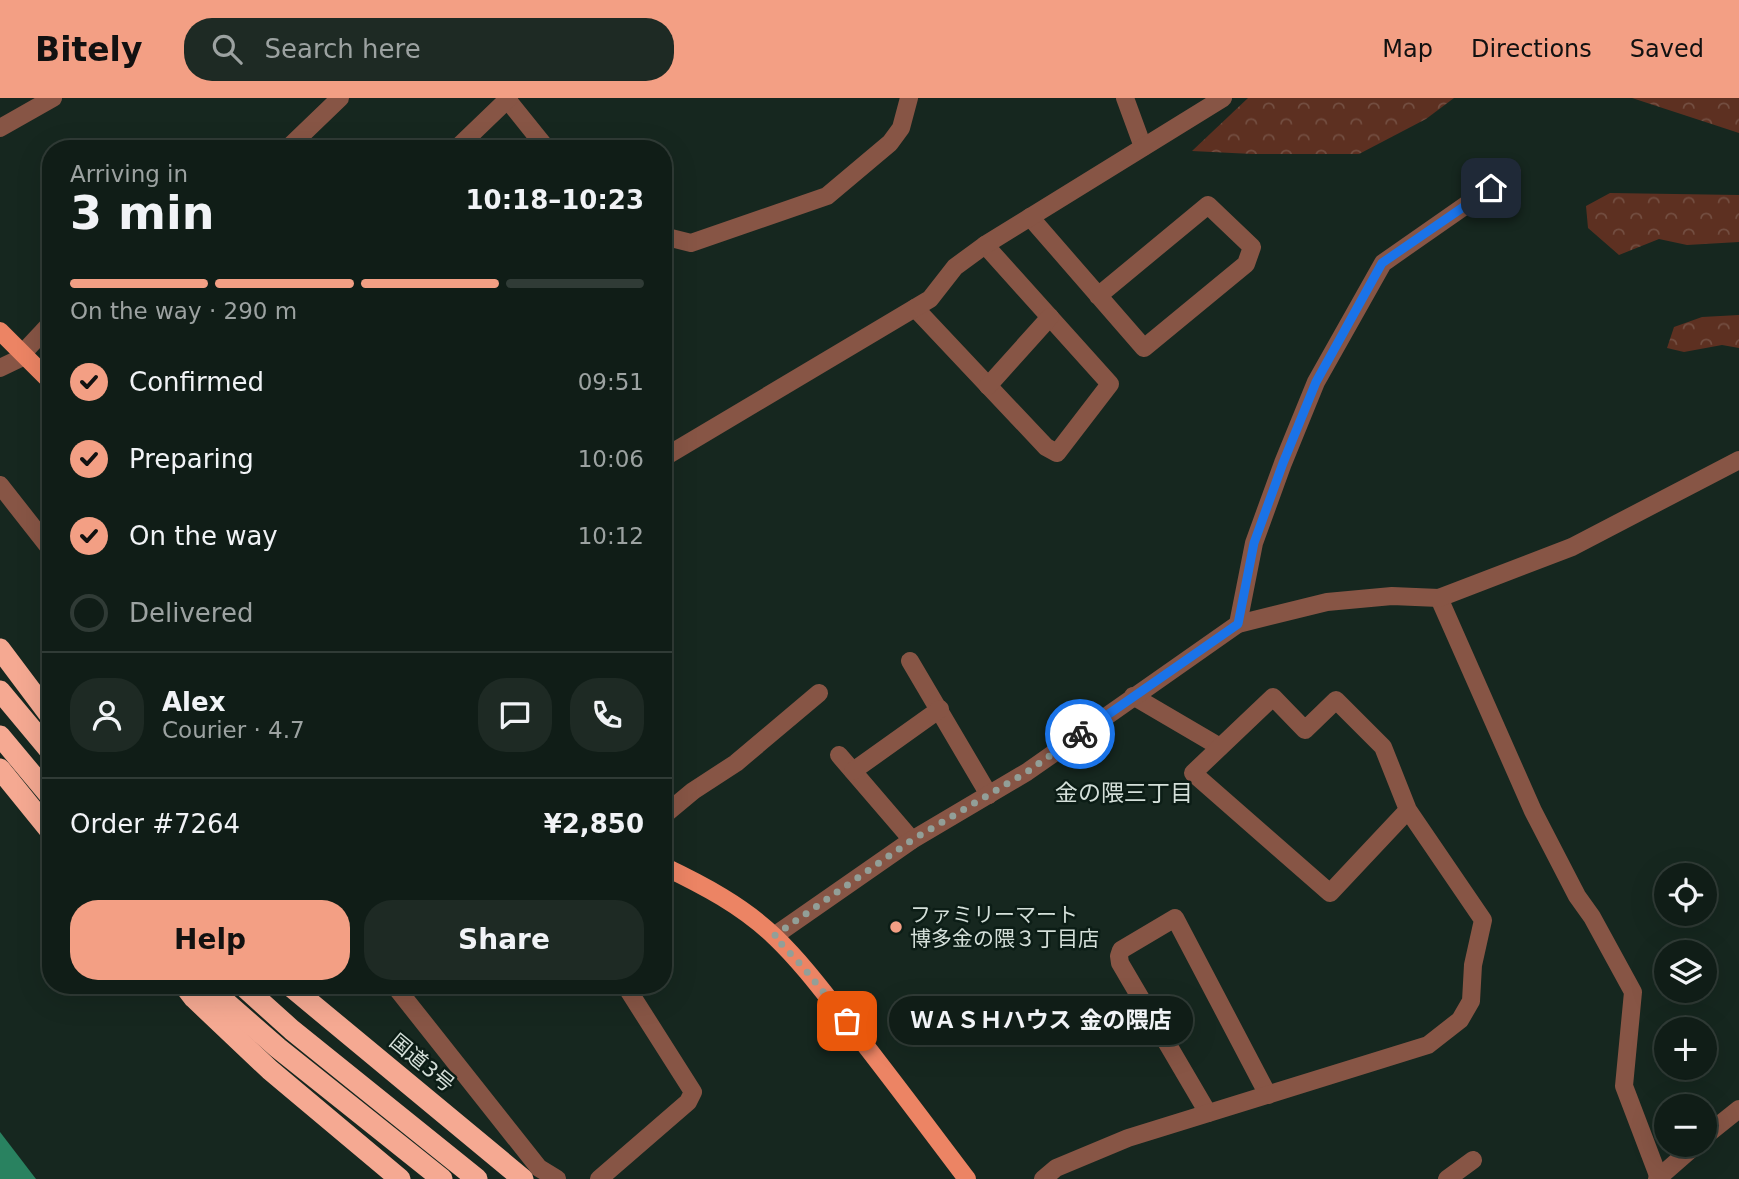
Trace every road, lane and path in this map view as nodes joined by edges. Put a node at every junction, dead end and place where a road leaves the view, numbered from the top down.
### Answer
1 (53, 98) edge
2 (340, 98) edge
3 (909, 98) edge
4 (1125, 98) edge
5 (507, 99) edge
6 (1218, 99) edge
7 (0, 128) edge
8 (296, 140) edge
9 (465, 140) edge
10 (540, 140) edge
11 (1143, 147) junction
12 (1512, 173) dead end
13 (1030, 217) junction
14 (672, 238) edge
15 (985, 245) junction
16 (1098, 296) junction
17 (915, 308) junction
18 (1050, 317) junction
19 (0, 331) edge
20 (42, 334) edge
21 (24, 355) junction
22 (0, 368) edge
23 (42, 373) edge
24 (988, 386) junction
25 (672, 453) edge
26 (1739, 460) edge
27 (0, 485) edge
28 (42, 539) edge
29 (1439, 598) junction
30 (1238, 624) junction
31 (0, 649) edge
32 (910, 661) dead end
33 (0, 691) edge
34 (820, 693) dead end
35 (1133, 696) junction
36 (42, 705) edge
37 (940, 709) junction
38 (0, 736) edge
39 (42, 741) edge
40 (1220, 747) junction
41 (839, 755) dead end
42 (0, 769) edge
43 (853, 771) junction
44 (0, 782) edge
45 (42, 786) edge
46 (989, 795) junction
47 (672, 809) edge
48 (1408, 810) junction
49 (42, 821) edge
50 (42, 828) edge
51 (912, 840) junction
52 (672, 870) edge
53 (774, 936) junction
54 (191, 994) edge
55 (216, 994) edge
56 (231, 994) edge
57 (252, 994) edge
58 (300, 994) edge
59 (401, 994) edge
60 (631, 994) edge
61 (1268, 1095) junction
62 (1739, 1109) edge
63 (1208, 1113) junction
64 (1717, 1127) edge
65 (1682, 1157) edge
66 (1473, 1160) dead end
67 (400, 1179) edge
68 (443, 1179) edge
69 (477, 1179) edge
70 (523, 1179) edge
71 (557, 1179) edge
72 (598, 1179) edge
73 (967, 1179) edge
74 (1042, 1179) edge
75 (1447, 1179) edge
76 (1658, 1179) edge

1 - 7 street
2 - 8 street
3 - 14 street
4 - 11 street
5 - 9 street
5 - 10 street
6 - 11 street
11 - 13 street
12 - 30 street
13 - 15 street
13 - 16 street
15 - 17 street
15 - 18 street
16 - 16 street
17 - 24 street
17 - 25 street
18 - 24 street
18 - 24 street
19 - 21 main road
20 - 21 street
21 - 22 street
21 - 23 main road
26 - 29 street
27 - 28 street
29 - 30 street
29 - 76 street
30 - 35 street
31 - 36 highway
32 - 37 street
33 - 39 highway
34 - 47 street
35 - 40 street
35 - 46 street
37 - 43 street
37 - 46 street
38 - 45 highway
40 - 48 street
40 - 48 street
41 - 43 street
42 - 49 highway
43 - 51 street
44 - 50 highway
46 - 51 street
48 - 61 street
51 - 53 street
52 - 53 main road
53 - 73 main road
54 - 67 highway
55 - 68 highway
56 - 68 highway
57 - 69 highway
58 - 70 highway, 国道3号
59 - 71 street
60 - 72 street
61 - 63 street
61 - 63 street
62 - 64 street
63 - 74 street
65 - 76 street
66 - 75 street

